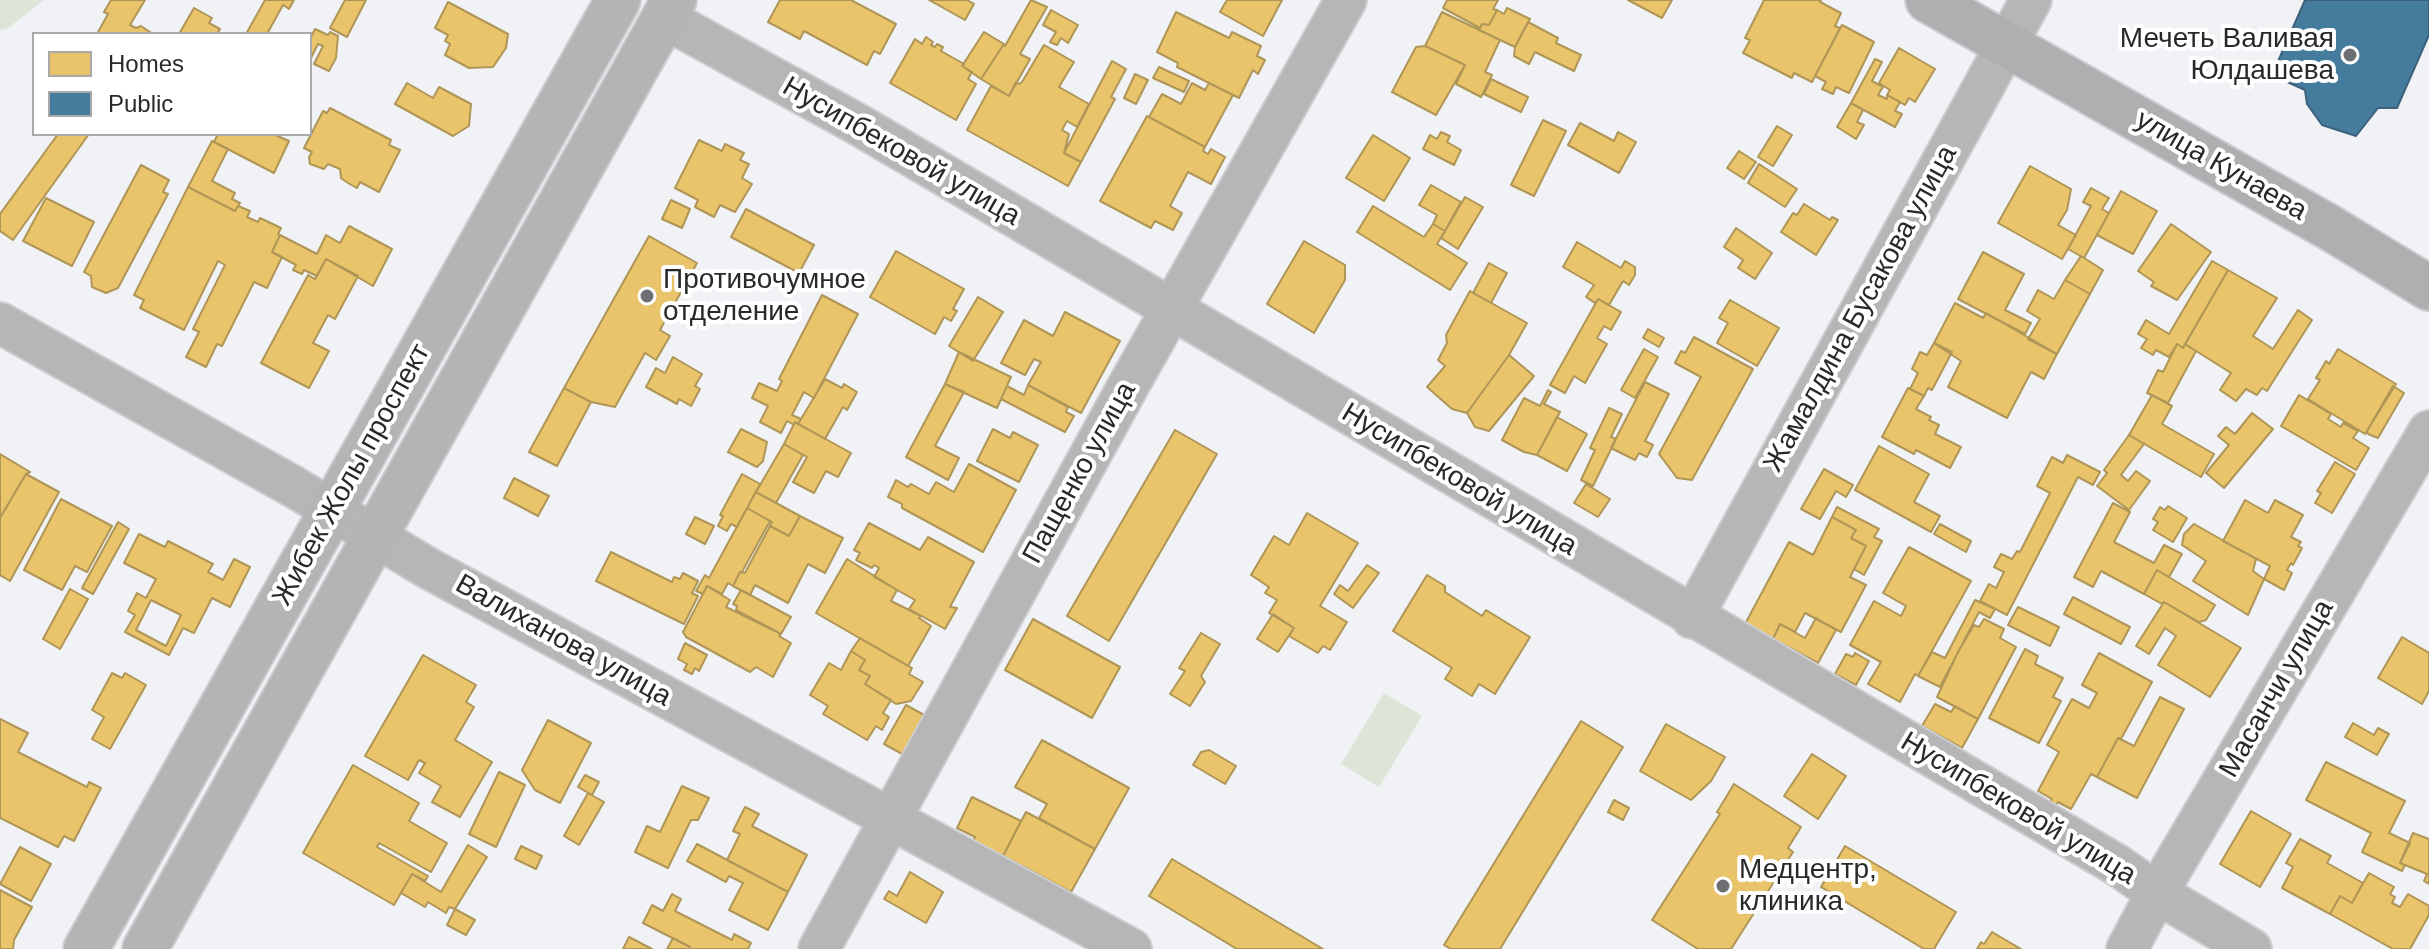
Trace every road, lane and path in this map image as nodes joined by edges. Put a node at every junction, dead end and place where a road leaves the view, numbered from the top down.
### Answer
1 (618, 0) edge
2 (1346, 0) edge
3 (1928, 0) edge
4 (2031, 0) edge
5 (669, 9) edge
6 (2006, 44) junction
7 (2429, 288) edge
8 (1171, 309) junction
9 (0, 323) edge
10 (2429, 431) edge
11 (332, 510) junction
12 (376, 536) junction
13 (1692, 618) junction
14 (891, 817) junction
15 (2157, 893) junction
16 (86, 949) edge
17 (145, 949) edge
18 (819, 949) edge
19 (1131, 949) edge
20 (2127, 949) edge
21 (2251, 949) edge

1 - 11 highway, Жибек Жолы проспект
2 - 8 street, Пащенко улица
3 - 6 main road, улица Кунаева
4 - 6 street, Жамалдина Бусакова улица
5 - 8 street, Нусипбековой улица
5 - 12 highway, Жибек Жолы проспект
6 - 7 main road, улица Кунаева
6 - 13 street, Жамалдина Бусакова улица
8 - 13 street, Нусипбековой улица
8 - 14 street, Пащенко улица
9 - 11 street, Валиханова улица
10 - 15 street, Масанчи улица
11 - 12 street, Валиханова улица
11 - 16 highway, Жибек Жолы проспект
12 - 14 street, Валиханова улица
12 - 17 highway, Жибек Жолы проспект
13 - 15 street, Нусипбековой улица
14 - 18 street, Пащенко улица
14 - 19 street, Валиханова улица
15 - 20 street, Масанчи улица
15 - 21 street, Нусипбековой улица

